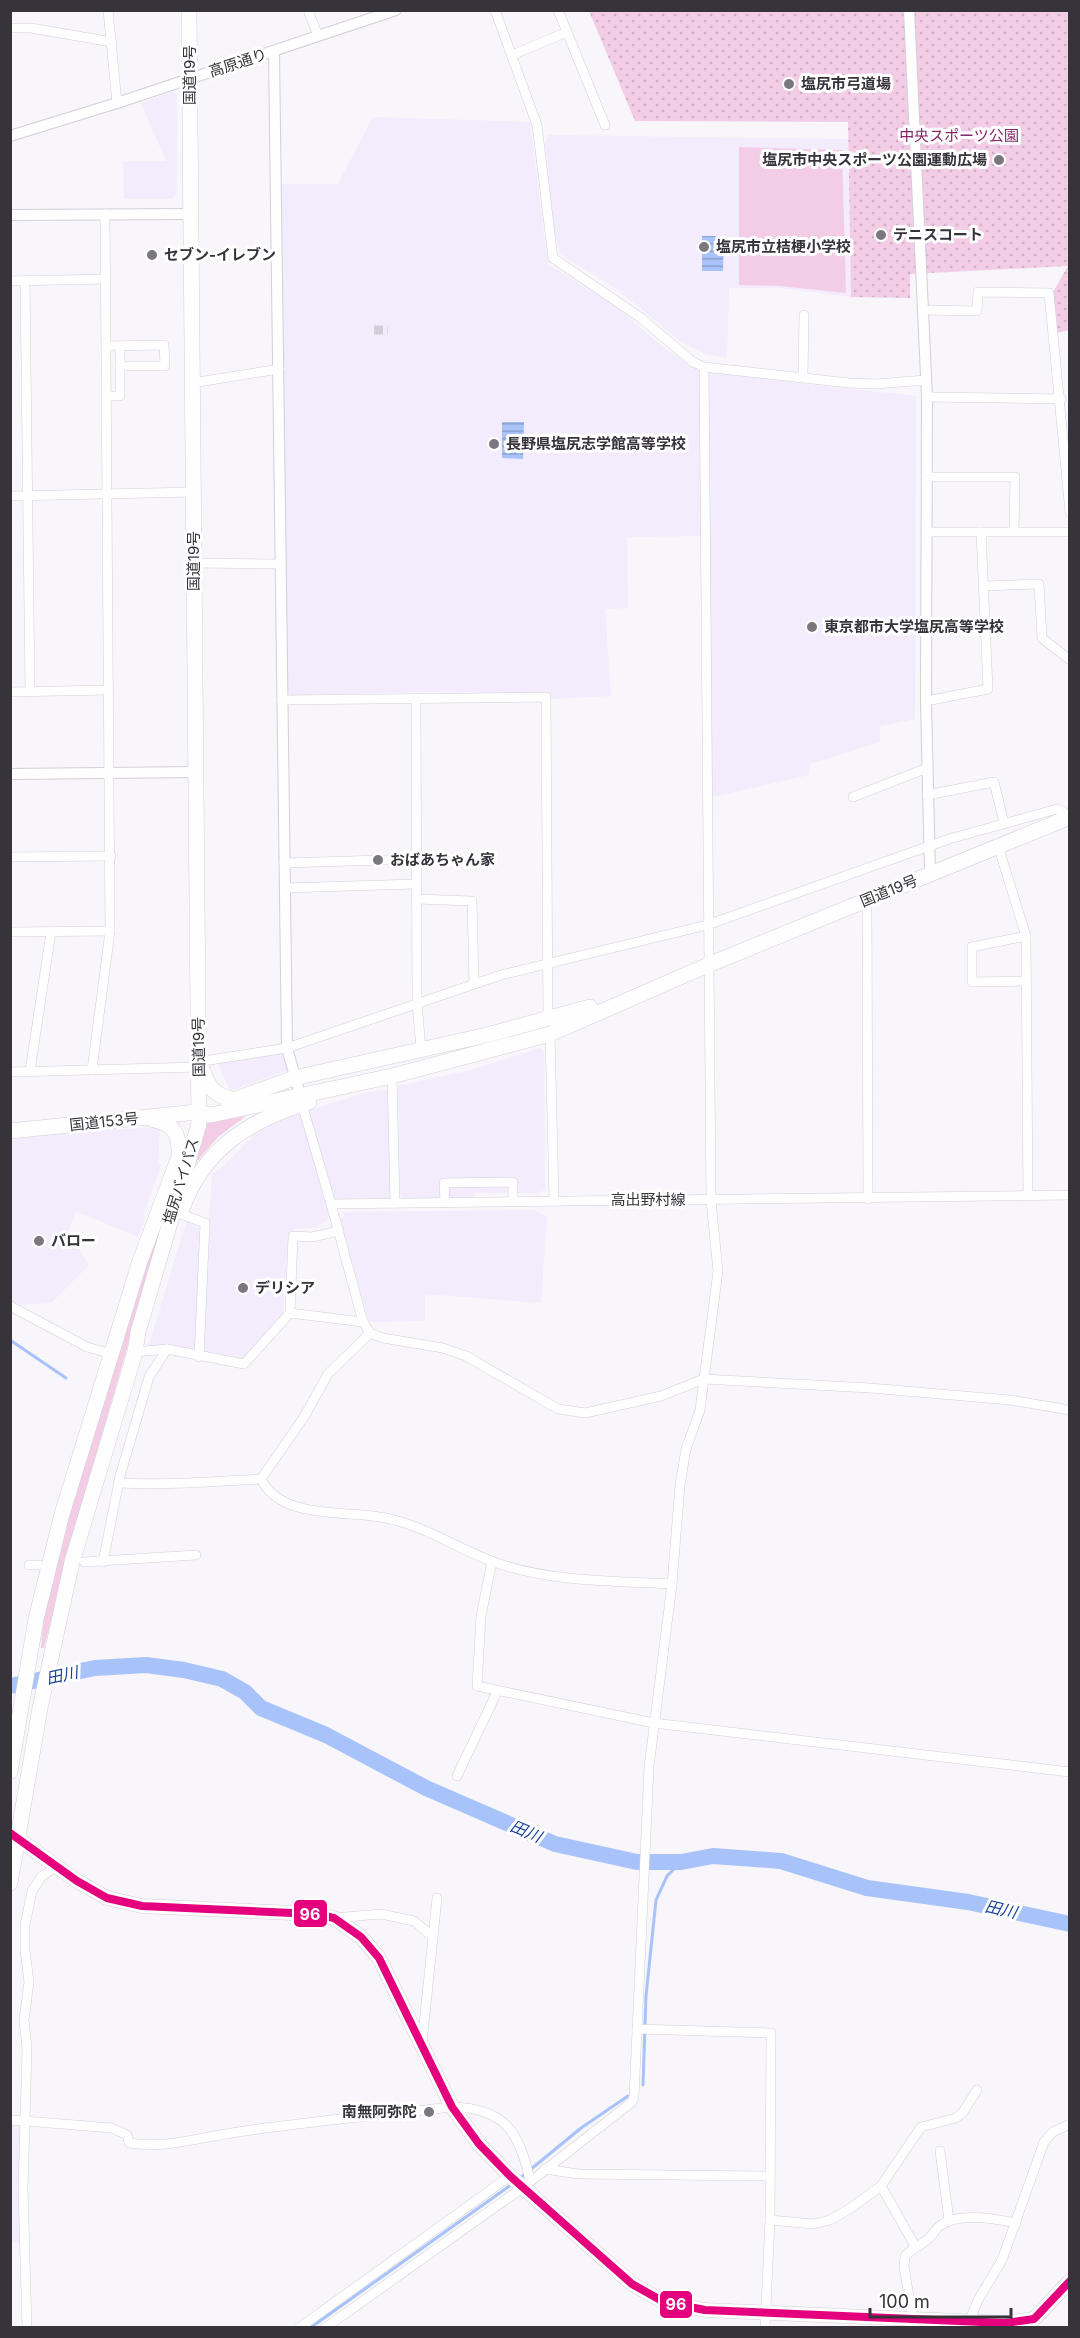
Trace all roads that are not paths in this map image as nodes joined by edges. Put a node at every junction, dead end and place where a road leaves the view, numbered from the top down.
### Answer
1 (108, 10) edge
2 (189, 10) edge
3 (308, 10) edge
4 (396, 10) edge
5 (495, 10) edge
6 (558, 10) edge
7 (909, 10) edge
8 (10, 28) edge
9 (567, 32) junction
10 (318, 36) junction
11 (112, 42) junction
12 (274, 51) junction
13 (512, 55) junction
14 (190, 79) junction
15 (117, 103) junction
16 (605, 125) dead end
17 (10, 136) edge
18 (105, 214) junction
19 (191, 214) junction
20 (10, 215) edge
21 (105, 279) junction
22 (10, 281) edge
23 (25, 281) junction
24 (923, 310) junction
25 (804, 315) dead end
26 (106, 346) junction
27 (120, 346) junction
28 (120, 366) junction
29 (704, 367) junction
30 (279, 369) junction
31 (802, 377) junction
32 (926, 380) junction
33 (192, 383) junction
34 (106, 396) junction
35 (927, 398) junction
36 (1061, 399) junction
37 (1067, 428) edge
38 (926, 477) junction
39 (194, 492) junction
40 (107, 494) junction
41 (10, 496) edge
42 (29, 496) junction
43 (1070, 512) edge
44 (1014, 531) junction
45 (927, 532) junction
46 (981, 532) junction
47 (1070, 532) edge
48 (194, 562) junction
49 (279, 564) junction
50 (985, 586) junction
51 (1070, 660) edge
52 (109, 690) junction
53 (10, 692) edge
54 (30, 692) junction
55 (416, 698) junction
56 (282, 700) junction
57 (926, 701) junction
58 (927, 768) junction
59 (196, 772) junction
60 (111, 773) junction
61 (10, 774) edge
62 (927, 795) junction
63 (853, 797) dead end
64 (1069, 818) edge
65 (1004, 823) junction
66 (998, 846) junction
67 (928, 847) junction
68 (111, 856) junction
69 (10, 857) edge
70 (415, 859) junction
71 (284, 864) junction
72 (930, 874) junction
73 (415, 884) junction
74 (285, 888) junction
75 (416, 899) junction
76 (864, 901) junction
77 (707, 925) junction
78 (110, 931) junction
79 (10, 932) edge
80 (51, 932) junction
81 (1026, 936) junction
82 (549, 963) junction
83 (708, 965) junction
84 (1026, 981) junction
85 (474, 984) junction
86 (417, 1003) junction
87 (549, 1027) junction
88 (286, 1048) junction
89 (421, 1049) junction
90 (389, 1056) junction
91 (203, 1062) junction
92 (422, 1068) junction
93 (92, 1070) junction
94 (10, 1071) edge
95 (30, 1071) junction
96 (392, 1076) junction
97 (294, 1078) junction
98 (301, 1099) junction
99 (237, 1100) junction
100 (197, 1112) junction
101 (145, 1117) junction
102 (10, 1131) edge
103 (179, 1156) junction
104 (1070, 1195) edge
105 (1028, 1196) junction
106 (868, 1199) junction
107 (554, 1200) junction
108 (711, 1200) junction
109 (513, 1201) junction
110 (395, 1203) junction
111 (445, 1203) junction
112 (331, 1204) junction
113 (180, 1214) junction
114 (339, 1231) junction
115 (10, 1306) edge
116 (290, 1313) junction
117 (363, 1322) junction
118 (370, 1333) junction
119 (137, 1344) junction
120 (167, 1349) junction
121 (112, 1354) junction
122 (199, 1357) junction
123 (704, 1379) junction
124 (1070, 1410) edge
125 (261, 1479) junction
126 (118, 1483) junction
127 (196, 1555) dead end
128 (492, 1561) junction
129 (84, 1562) dead end
130 (103, 1562) junction
131 (672, 1584) junction
132 (497, 1692) junction
133 (654, 1724) junction
134 (10, 1772) edge
135 (1070, 1772) edge
136 (457, 1776) dead end
137 (14, 1835) edge
138 (58, 1866) junction
139 (10, 1883) edge
140 (436, 1898) dead end
141 (334, 1918) junction
142 (433, 1937) junction
143 (642, 2029) junction
144 (422, 2043) junction
145 (977, 2090) dead end
146 (452, 2107) junction
147 (10, 2120) edge
148 (25, 2121) junction
149 (1070, 2124) edge
150 (940, 2151) dead end
151 (545, 2169) junction
152 (770, 2176) junction
153 (520, 2181) junction
154 (880, 2186) junction
155 (770, 2220) junction
156 (949, 2222) junction
157 (1016, 2223) junction
158 (915, 2246) junction
159 (1070, 2281) edge
160 (768, 2313) junction
161 (913, 2320) junction
162 (969, 2322) junction
163 (1036, 2323) edge
164 (944, 2325) edge
165 (326, 2327) edge
166 (27, 2328) edge
167 (299, 2328) edge
168 (765, 2328) edge

1 - 11 street
2 - 14 highway, 国道19号
3 - 10 street
4 - 10 street, 高原通り
5 - 13 street
6 - 9 street
7 - 24 street
8 - 11 street
9 - 13 street
9 - 16 street
10 - 12 street, 高原通り
11 - 15 street
12 - 14 street, 高原通り
12 - 30 street
13 - 29 street
14 - 15 street, 高原通り
14 - 19 highway, 国道19号
15 - 17 street, 高原通り
18 - 19 street
18 - 20 street
18 - 21 street
19 - 33 highway, 国道19号
21 - 23 street
21 - 26 street
22 - 23 street
23 - 42 street
24 - 32 street
24 - 36 street
25 - 31 street
26 - 27 street
26 - 34 street
27 - 28 street
27 - 28 street
28 - 34 street
29 - 31 street
29 - 77 street
30 - 33 street
30 - 49 street
31 - 32 street
32 - 35 street
33 - 39 highway, 国道19号
34 - 40 street
35 - 36 street
35 - 38 street
36 - 37 street
37 - 43 street
38 - 44 street
38 - 45 street
39 - 40 street
39 - 48 highway, 国道19号
40 - 42 street
40 - 52 street
41 - 42 street
42 - 54 street
44 - 46 street
44 - 47 street
45 - 46 street
45 - 57 street
46 - 50 street
48 - 49 street
48 - 59 highway, 国道19号
49 - 56 street
50 - 51 street
50 - 57 street
52 - 54 street
52 - 60 street
53 - 54 street
55 - 56 street
55 - 70 street
55 - 82 street
56 - 71 street
57 - 58 street
58 - 62 street
58 - 63 street
59 - 60 street
59 - 91 highway, 国道19号
60 - 61 street
60 - 68 street
62 - 65 street
62 - 67 street
64 - 65 street
64 - 66 highway, 国道19号
65 - 67 street
66 - 72 highway, 国道19号
66 - 81 street
67 - 72 street
67 - 77 street
68 - 69 street
68 - 78 street
70 - 71 street
70 - 73 street
71 - 74 street
72 - 76 highway, 国道19号
73 - 74 street
73 - 75 street
74 - 88 street
75 - 85 street
75 - 86 street
76 - 83 highway, 国道19号
76 - 106 street
77 - 82 street
77 - 83 street
78 - 80 street
78 - 93 street
79 - 80 street
80 - 95 street
81 - 84 street
81 - 84 street
82 - 85 street
82 - 87 street
83 - 87 highway, 国道19号
83 - 108 street
84 - 105 street
85 - 86 street
86 - 88 street
86 - 89 street
87 - 89 highway, 国道19号
87 - 92 highway, 国道19号
87 - 107 street
88 - 91 street
88 - 97 street
89 - 90 highway, 国道19号
89 - 92 street
90 - 96 street
90 - 97 highway, 国道19号
91 - 93 street
91 - 99 highway
91 - 100 highway, 国道19号
92 - 96 highway, 国道19号
93 - 95 street
94 - 95 street
96 - 98 highway, 国道19号
96 - 110 street
97 - 98 street
97 - 99 highway, 国道19号
98 - 100 highway
98 - 112 street
98 - 113 highway
99 - 100 highway, 国道19号
100 - 101 highway, 国道153号
100 - 103 highway, 塩尻バイパス
100 - 119 highway, 塩尻バイパス
101 - 102 highway, 国道153号
101 - 103 highway
103 - 121 highway, 塩尻バイパス
104 - 105 street, 高出野村線
105 - 106 street, 高出野村線
106 - 108 street, 高出野村線
107 - 108 street, 高出野村線
107 - 109 street, 高出野村線
108 - 123 street
109 - 111 street, 高出野村線
109 - 111 street
110 - 111 street, 高出野村線
110 - 112 street, 高出野村線
112 - 114 street
113 - 119 highway
113 - 122 street
114 - 116 street
114 - 117 street
115 - 121 street
116 - 117 street
116 - 122 street
117 - 118 street
118 - 123 street
118 - 125 street
119 - 120 street
119 - 137 highway, 塩尻バイパス
120 - 122 street
120 - 126 street
121 - 134 highway, 塩尻バイパス
123 - 124 street
123 - 131 street
125 - 126 street
125 - 128 street
126 - 130 street
127 - 130 street
128 - 131 street
128 - 132 street
129 - 130 street
131 - 133 street
132 - 133 street
132 - 136 street
133 - 135 street
133 - 143 street
137 - 138 main road
137 - 139 highway, 塩尻バイパス
138 - 141 main road
138 - 148 street
140 - 142 street
141 - 142 street
141 - 144 main road
142 - 144 street
143 - 151 street
143 - 152 street
144 - 146 main road
145 - 154 street
146 - 148 street
146 - 153 main road
146 - 153 street
147 - 148 street
148 - 166 street
149 - 157 street
150 - 156 street
151 - 152 street
151 - 153 street
152 - 155 street
153 - 160 main road
153 - 165 street
153 - 167 street
154 - 155 street
154 - 158 street
155 - 160 street
156 - 157 street
156 - 158 street
157 - 162 street
158 - 161 street
159 - 163 main road
160 - 161 main road
160 - 168 street
161 - 164 main road
162 - 163 main road
162 - 164 main road

